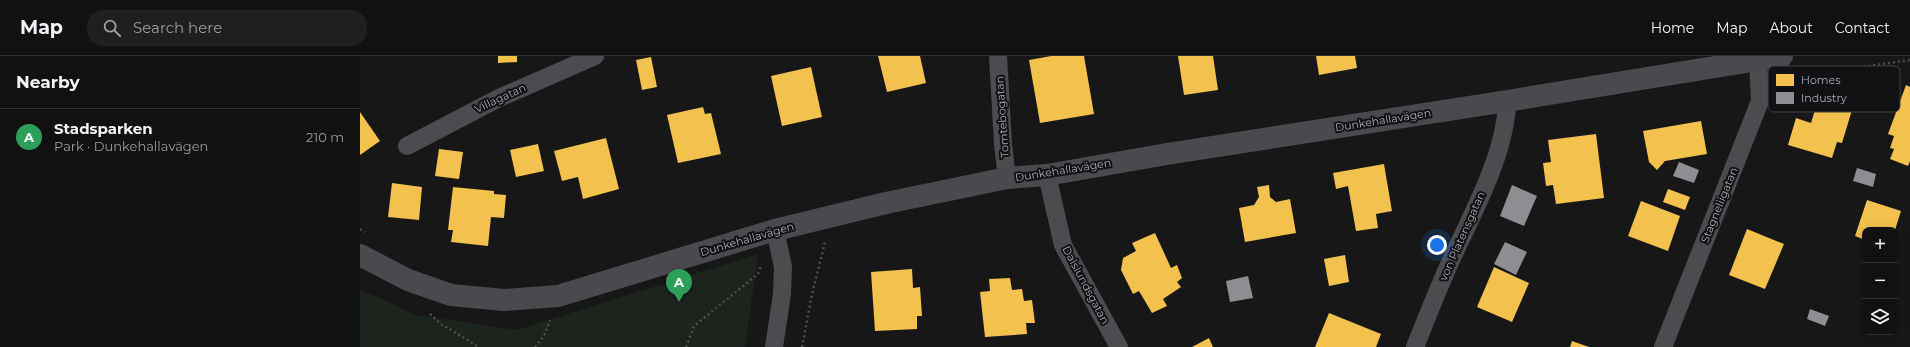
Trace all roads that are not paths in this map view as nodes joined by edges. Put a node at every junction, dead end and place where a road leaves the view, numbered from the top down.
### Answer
1 (595, 56) edge
2 (998, 56) edge
3 (1782, 56) edge
4 (1758, 60) junction
5 (1507, 101) junction
6 (407, 146) dead end
7 (1047, 175) junction
8 (1008, 178) junction
9 (775, 230) junction
10 (360, 255) edge
11 (774, 347) edge
12 (1119, 347) edge
13 (1415, 347) edge
14 (1663, 347) edge

1 - 6 street, Villagatan
2 - 8 street, Tomtebogatan
3 - 4 street, Dunkehallavägen
4 - 5 street, Dunkehallavägen
4 - 14 street, Stagneliigatan
5 - 7 street, Dunkehallavägen
5 - 13 street, von Platensgatan
7 - 8 street, Dunkehallavägen
7 - 12 street, Dalslundsgatan
8 - 9 street, Dunkehallavägen
9 - 10 street, Dunkehallavägen
9 - 11 street

